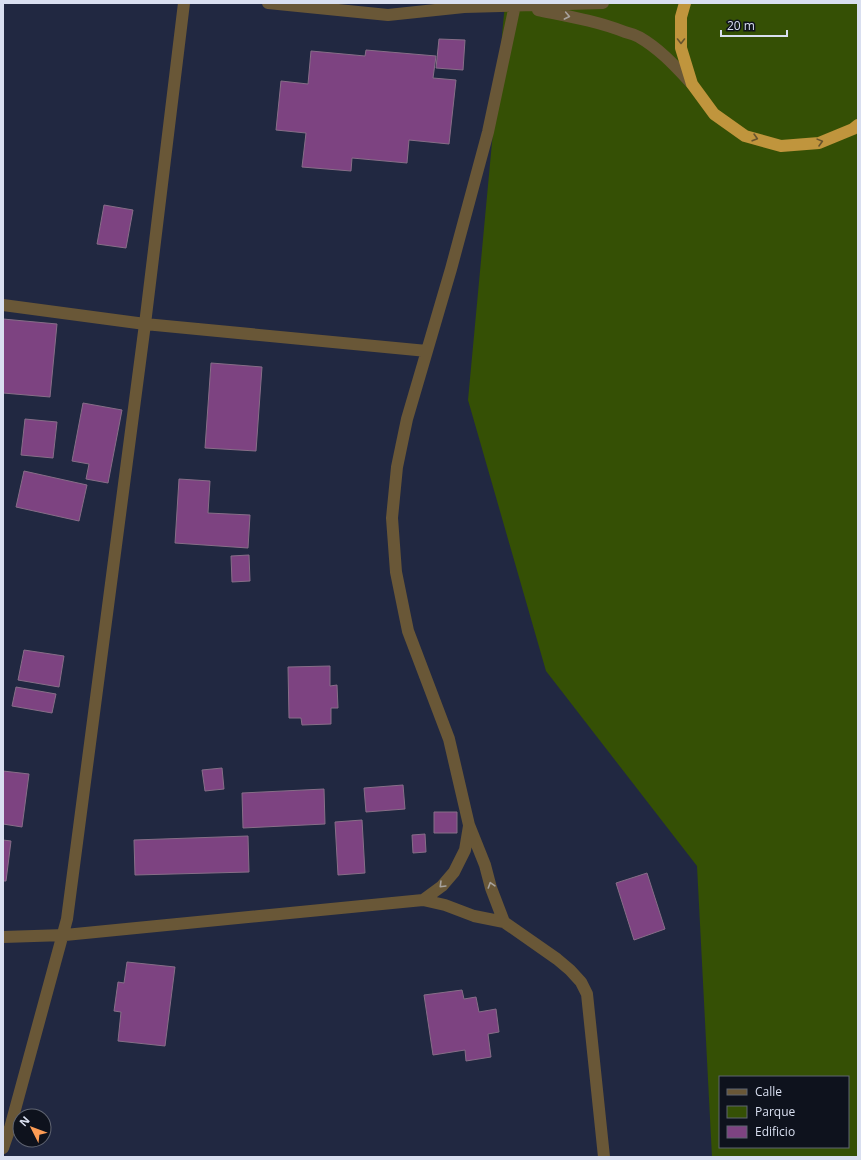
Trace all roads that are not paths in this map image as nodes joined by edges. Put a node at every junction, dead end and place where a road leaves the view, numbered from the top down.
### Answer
1 (184, 3) edge
2 (268, 3) edge
3 (603, 3) edge
4 (685, 3) edge
5 (515, 4) edge
6 (692, 84) junction
7 (858, 125) edge
8 (3, 305) edge
9 (145, 324) junction
10 (427, 351) junction
11 (469, 825) junction
12 (423, 900) junction
13 (504, 922) junction
14 (63, 935) junction
15 (3, 937) edge
16 (3, 1148) edge
17 (604, 1157) edge

1 - 9 street
2 - 5 street
3 - 5 street
4 -> 6 highway
5 -> 6 street
5 - 10 street
6 -> 7 highway
8 - 9 street
9 - 10 street
9 - 14 street
10 - 11 street
11 -> 12 street
13 -> 11 street
12 - 13 street
12 - 14 street
13 - 17 street
14 - 15 street
14 - 16 street

